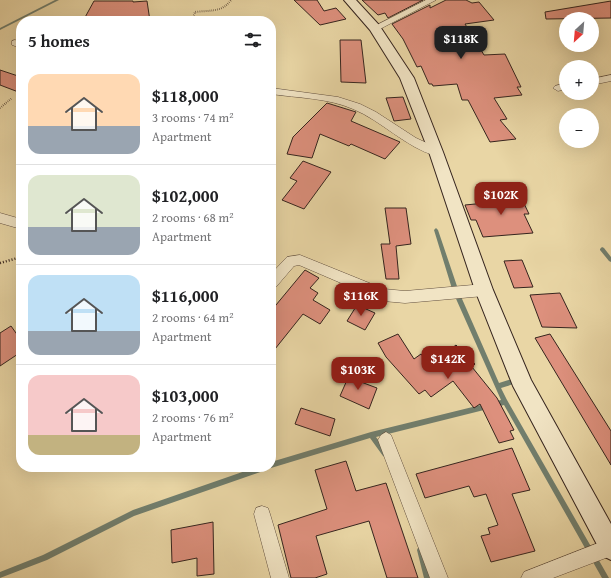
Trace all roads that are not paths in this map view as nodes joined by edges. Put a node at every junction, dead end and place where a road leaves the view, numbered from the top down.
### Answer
1 (350, 0) edge
2 (432, 0) edge
3 (375, 28) junction
4 (611, 78) edge
5 (599, 81) edge
6 (276, 92) edge
7 (436, 152) junction
8 (0, 218) edge
9 (16, 223) edge
10 (276, 278) edge
11 (484, 290) junction
12 (386, 440) dead end
13 (262, 514) dead end
14 (606, 528) edge
15 (611, 548) edge
16 (280, 578) edge
17 (439, 578) edge
18 (530, 578) edge

1 - 3 main road
2 - 3 street
3 - 7 main road
4 - 5 street
6 - 7 street
7 - 11 main road
8 - 9 street
10 - 11 street
11 - 14 main road
12 - 17 street
13 - 16 street
14 - 15 main road
15 - 18 street

